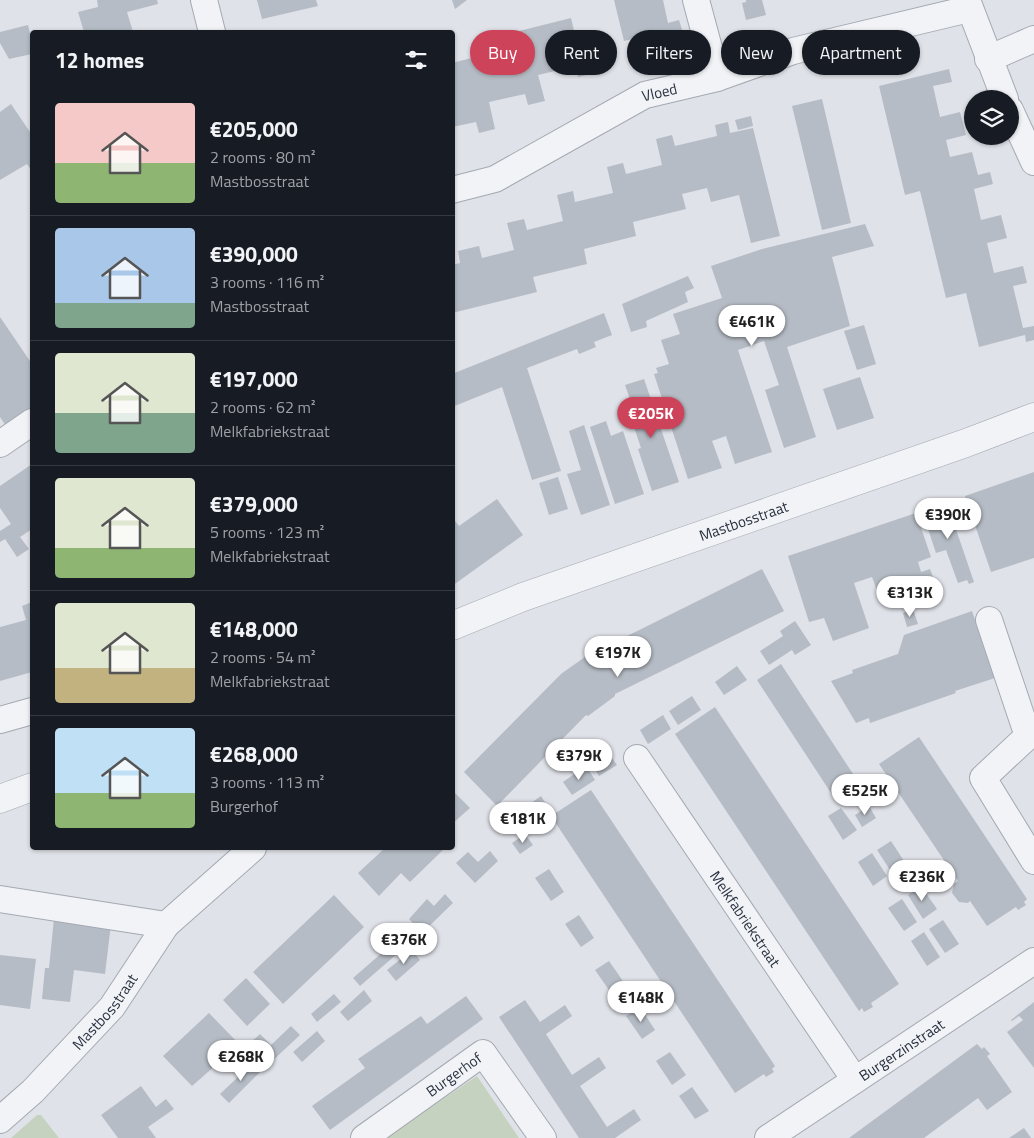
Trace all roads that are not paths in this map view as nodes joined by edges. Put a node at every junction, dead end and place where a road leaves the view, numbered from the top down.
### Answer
1 (204, 0) edge
2 (696, 0) edge
3 (968, 4) edge
4 (212, 30) edge
5 (1034, 39) edge
6 (988, 59) junction
7 (717, 78) junction
8 (1001, 90) edge
9 (1019, 130) edge
10 (1034, 162) edge
11 (455, 189) edge
12 (1034, 417) edge
13 (30, 423) edge
14 (0, 444) edge
15 (989, 620) dead end
16 (455, 625) edge
17 (30, 712) edge
18 (0, 720) edge
19 (637, 758) dead end
20 (30, 788) edge
21 (0, 799) edge
22 (251, 850) edge
23 (1034, 861) edge
24 (0, 899) edge
25 (166, 925) junction
26 (1034, 961) edge
27 (855, 1080) junction
28 (0, 1120) edge
29 (364, 1138) edge
30 (543, 1138) edge
31 (768, 1138) edge

1 - 4 street
2 - 7 street
3 - 6 street
3 - 7 street, Vloed
5 - 6 street
6 - 8 street
7 - 11 street, Vloed
9 - 10 street
12 - 16 street, Mastbosstraat
13 - 14 street
15 - 23 street
17 - 18 street
19 - 27 street, Melkfabriekstraat
20 - 21 street
22 - 25 street, Mastbosstraat
24 - 25 street
25 - 28 street, Mastbosstraat
26 - 27 street, Burgerzinstraat
27 - 31 street, Burgerzinstraat
29 - 30 street, Burgerhof

